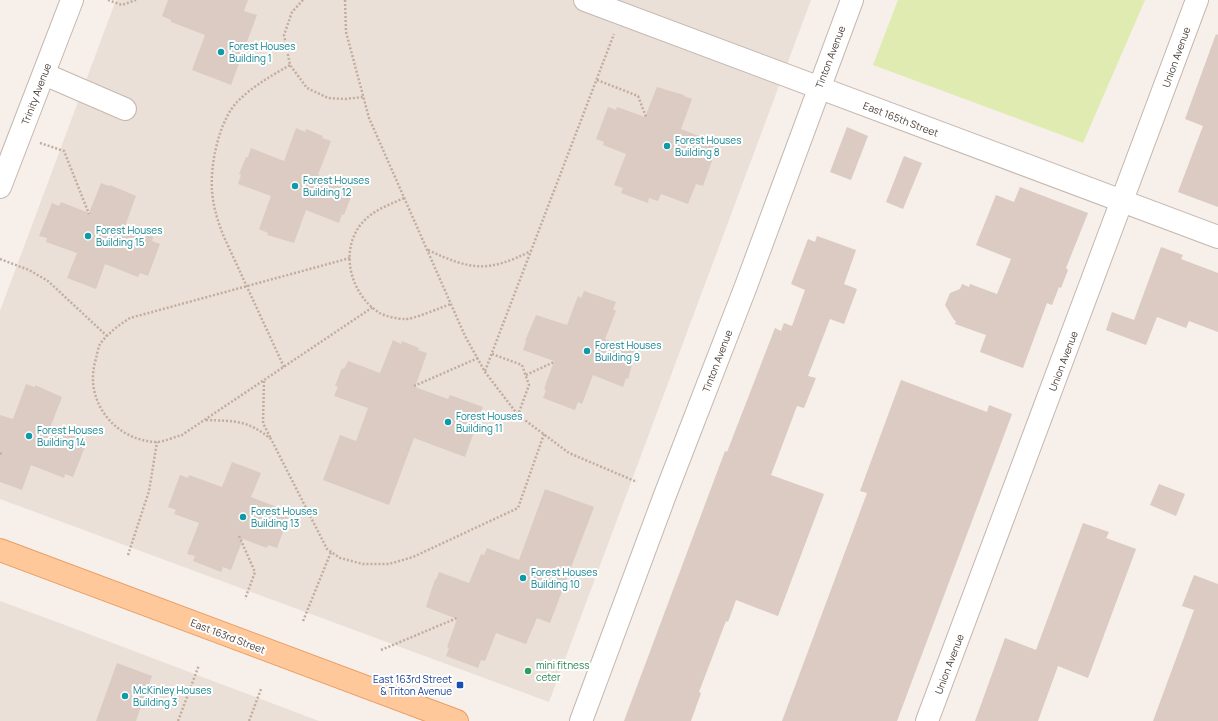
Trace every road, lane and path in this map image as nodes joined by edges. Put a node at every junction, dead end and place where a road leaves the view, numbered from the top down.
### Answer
1 (72, 0) edge
2 (108, 0) edge
3 (136, 0) edge
4 (303, 0) edge
5 (345, 0) edge
6 (585, 0) edge
7 (852, 0) edge
8 (1197, 0) edge
9 (622, 14) junction
10 (290, 64) junction
11 (44, 74) junction
12 (597, 80) junction
13 (819, 88) junction
14 (363, 97) junction
15 (125, 109) dead end
16 (646, 118) dead end
17 (20, 136) junction
18 (0, 187) edge
19 (404, 198) junction
20 (1123, 202) junction
21 (89, 214) dead end
22 (1218, 237) edge
23 (427, 250) junction
24 (532, 250) junction
25 (350, 258) junction
26 (0, 259) edge
27 (246, 286) junction
28 (451, 304) junction
29 (373, 307) junction
30 (107, 336) junction
31 (492, 354) junction
32 (478, 358) junction
33 (554, 362) dead end
34 (284, 367) junction
35 (485, 372) junction
36 (526, 375) junction
37 (264, 380) junction
38 (414, 386) dead end
39 (518, 415) junction
40 (206, 420) junction
41 (544, 434) junction
42 (271, 439) junction
43 (157, 442) junction
44 (637, 482) dead end
45 (239, 536) dead end
46 (0, 550) edge
47 (331, 552) junction
48 (128, 555) dead end
49 (245, 599) dead end
50 (457, 618) dead end
51 (304, 621) dead end
52 (381, 650) dead end
53 (199, 665) dead end
54 (261, 688) dead end
55 (178, 721) edge
56 (249, 721) edge
57 (457, 721) edge
58 (581, 721) edge
59 (927, 721) edge

1 - 11 street, Trinity Avenue
2 - 3 path
4 - 10 path
5 - 14 path
6 - 9 street, East 165th Street
7 - 13 street, Tinton Avenue
8 - 20 street, Union Avenue
9 - 12 path
9 - 13 street, East 165th Street
10 - 14 path
10 - 27 path
11 - 15 street
11 - 17 street, Trinity Avenue
12 - 16 path
12 - 24 path
13 - 20 street, East 165th Street
13 - 58 street, Tinton Avenue
14 - 19 path
17 - 18 street, Trinity Avenue
17 - 21 path
19 - 23 path
19 - 25 path
20 - 22 street, East 165th Street
20 - 59 street, Union Avenue
23 - 24 path
23 - 28 path
24 - 31 path
25 - 27 path
25 - 29 path
26 - 30 path
27 - 30 path
27 - 34 path
28 - 29 path
28 - 32 path
29 - 34 path
30 - 43 path
31 - 35 path
31 - 36 path
32 - 35 path
32 - 38 path
33 - 36 path
34 - 37 path
35 - 39 path
36 - 39 path
37 - 40 path
37 - 42 path
39 - 41 path
40 - 42 path
40 - 43 path
41 - 44 path
41 - 47 path
42 - 47 path
43 - 48 path
45 - 49 path
46 - 57 main road, East 163rd Street
47 - 51 path
50 - 52 path
53 - 55 path
54 - 56 path

